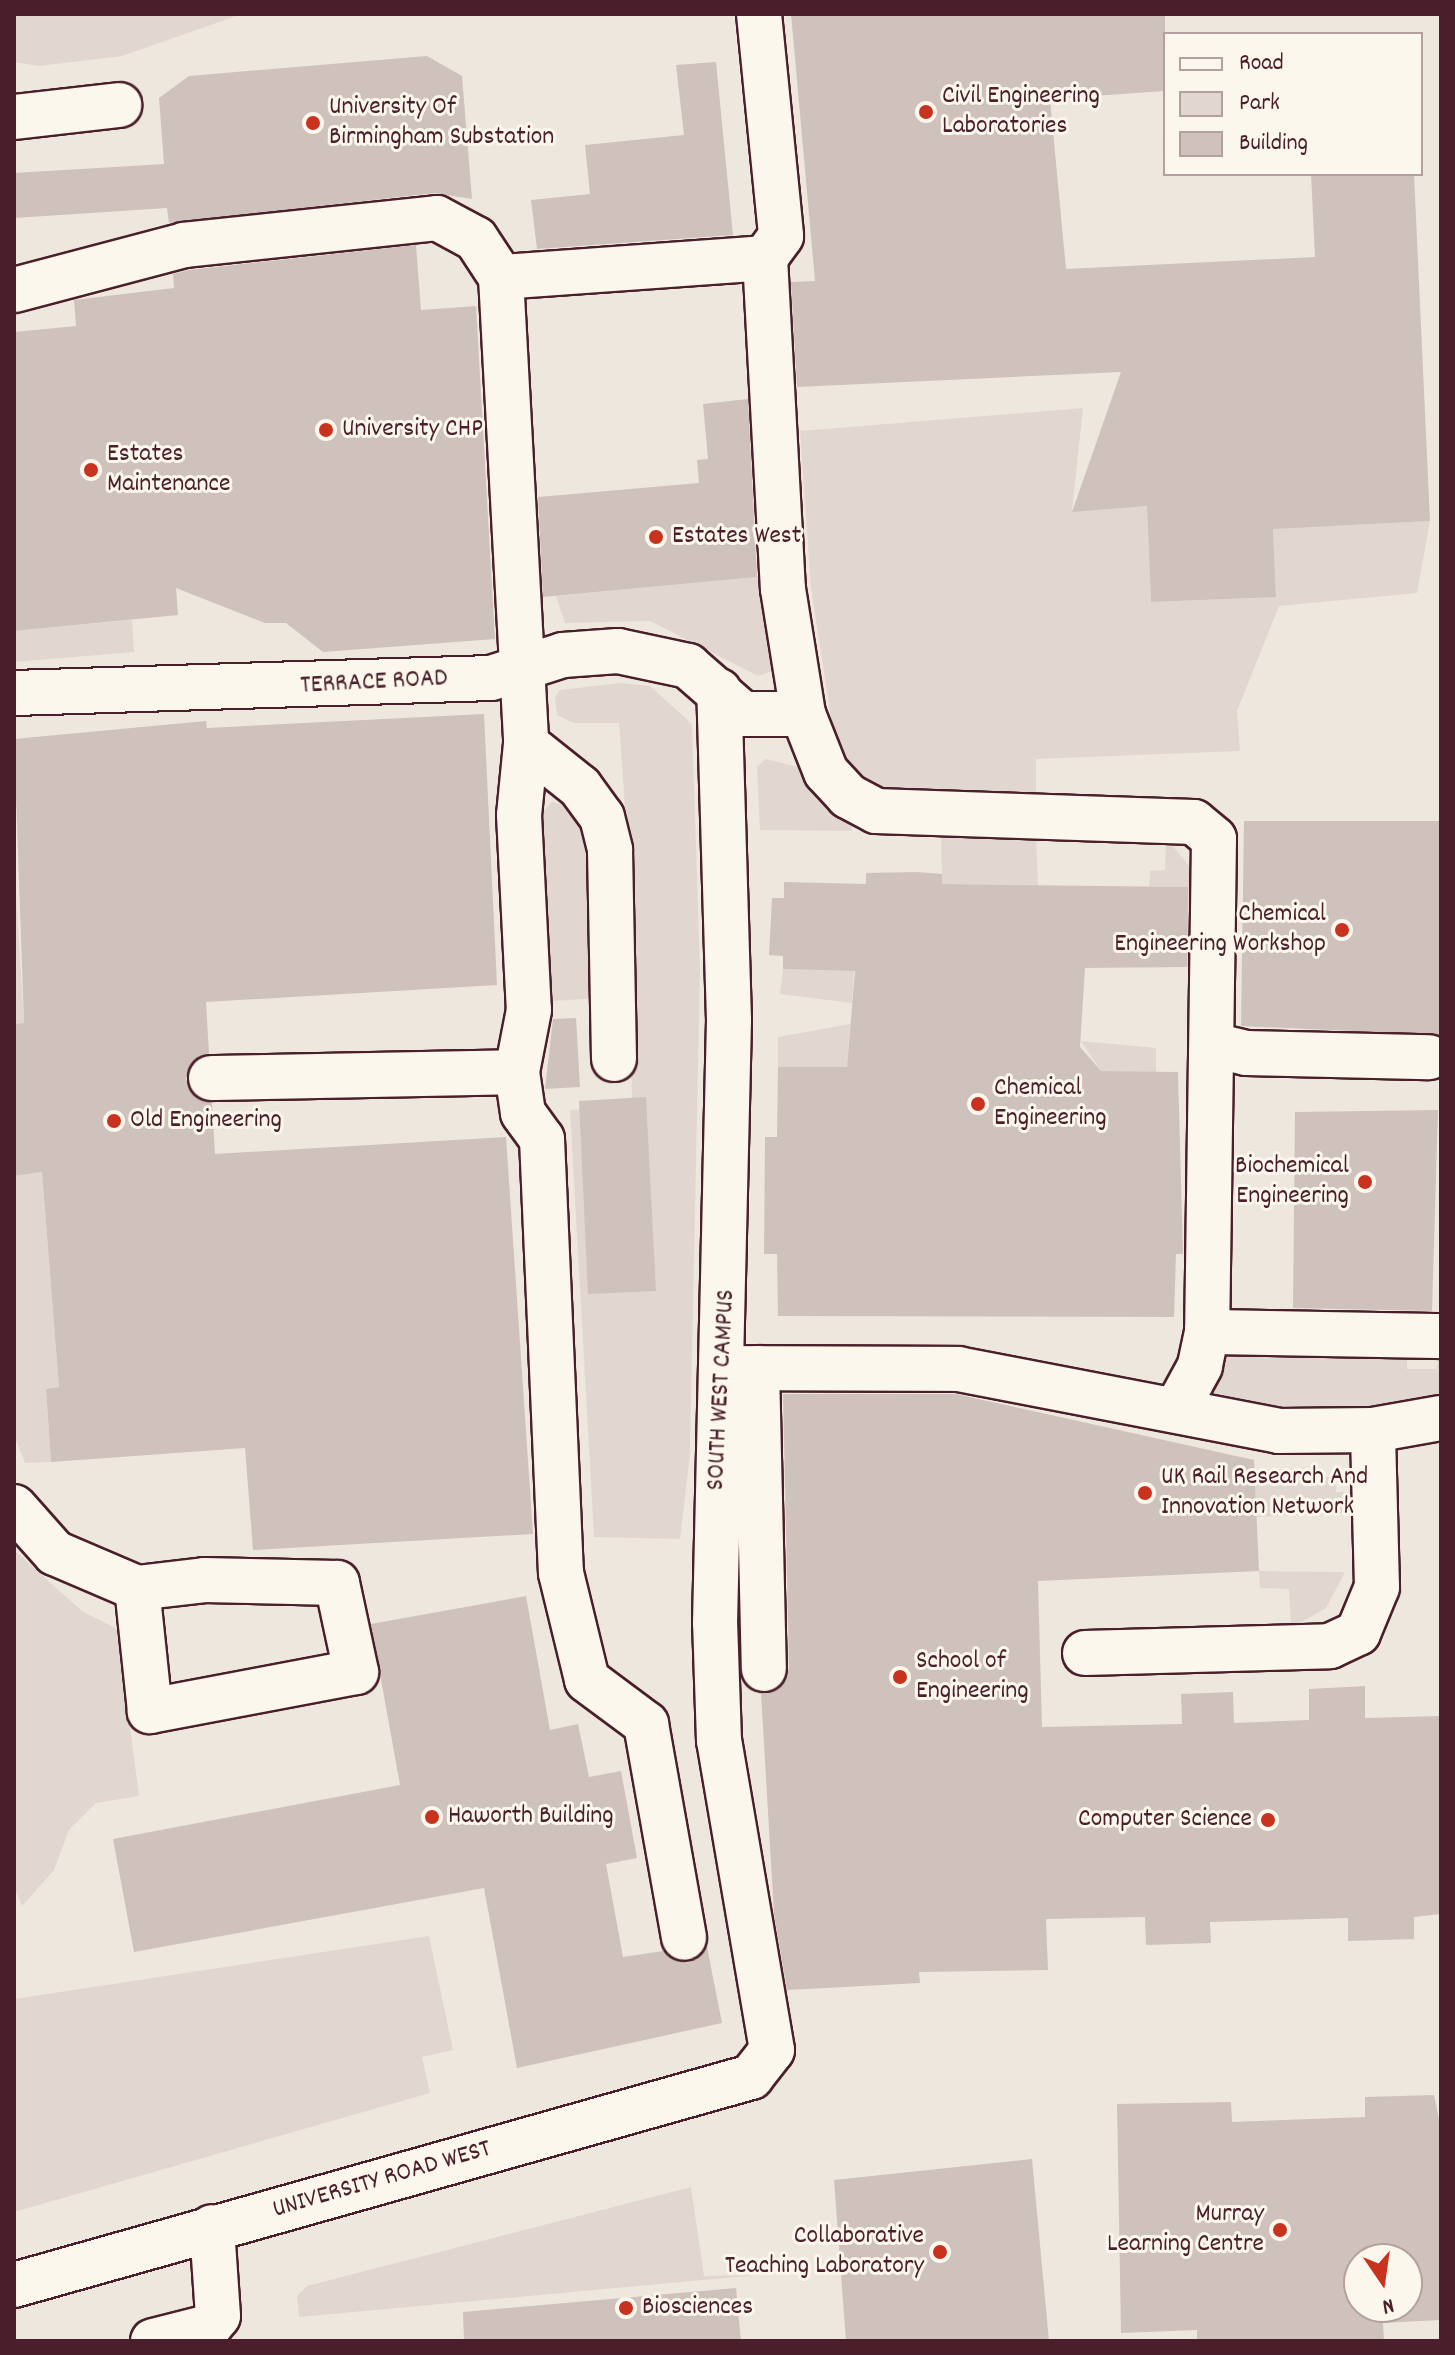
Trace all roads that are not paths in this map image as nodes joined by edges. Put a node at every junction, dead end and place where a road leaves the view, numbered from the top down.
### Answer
1 (759, 14) edge
2 (119, 105) dead end
3 (14, 117) edge
4 (765, 258) junction
5 (501, 277) junction
6 (14, 290) edge
7 (521, 671) junction
8 (719, 691) junction
9 (14, 693) edge
10 (803, 714) junction
11 (526, 744) junction
12 (1212, 1045) junction
13 (1429, 1057) dead end
14 (614, 1059) dead end
15 (517, 1072) junction
16 (211, 1078) dead end
17 (1207, 1332) junction
18 (1441, 1336) edge
19 (742, 1368) junction
20 (1176, 1410) junction
21 (1441, 1418) edge
22 (1373, 1430) junction
23 (14, 1507) edge
24 (137, 1588) junction
25 (1085, 1653) dead end
26 (764, 1669) dead end
27 (684, 1938) dead end
28 (751, 2077) joint
29 (212, 2227) junction
30 (14, 2285) edge
31 (153, 2341) edge

1 - 4 lane
2 - 3 lane
4 - 5 lane
4 - 10 lane
5 - 6 lane
5 - 7 lane
7 - 8 lane, TERRACE ROAD
7 - 9 lane, TERRACE ROAD
7 - 11 lane
8 - 10 lane, TERRACE ROAD
8 - 19 lane, SOUTH WEST CAMPUS
10 - 12 lane
11 - 14 lane
11 - 15 lane
12 - 13 lane
12 - 17 lane
15 - 16 lane
15 - 27 lane
17 - 18 lane
17 - 20 lane
19 - 20 lane
19 - 26 lane
19 - 28 lane, SOUTH WEST CAMPUS
20 - 22 lane
21 - 22 lane
22 - 25 lane
23 - 24 lane
24 - 24 lane
28 - 29 lane, UNIVERSITY ROAD WEST
29 - 30 lane, UNIVERSITY ROAD WEST
29 - 31 lane

